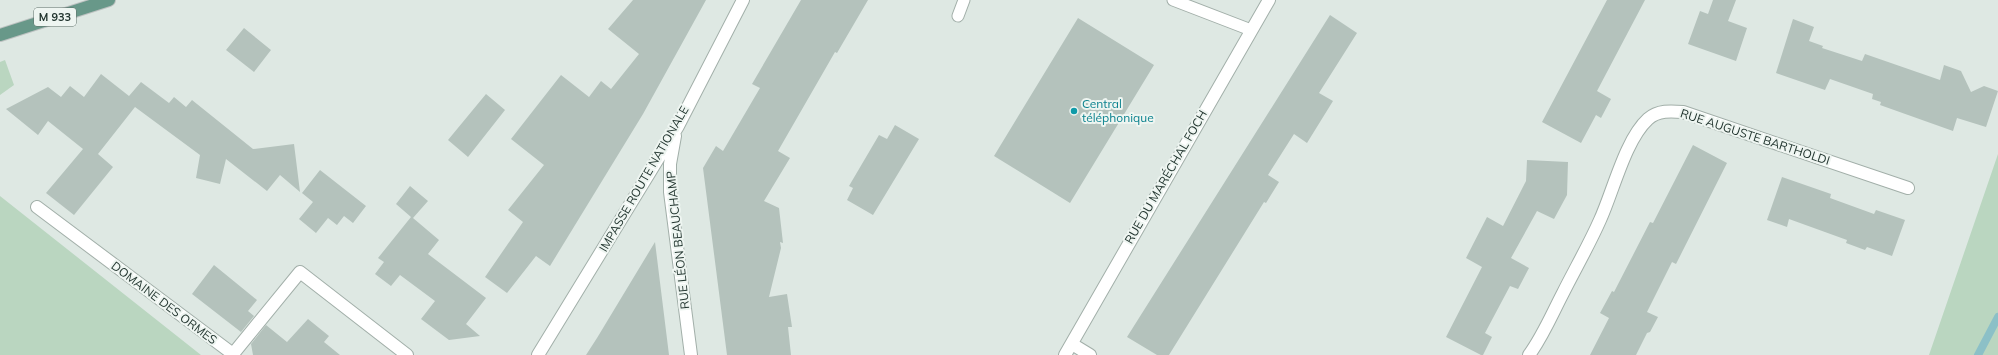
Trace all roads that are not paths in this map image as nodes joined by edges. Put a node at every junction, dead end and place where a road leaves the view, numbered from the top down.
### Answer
1 (109, 0) edge
2 (743, 0) edge
3 (964, 0) edge
4 (1173, 0) edge
5 (1269, 0) edge
6 (958, 16) dead end
7 (1251, 30) junction
8 (0, 35) edge
9 (678, 126) junction
10 (1908, 188) dead end
11 (36, 207) dead end
12 (1072, 344) junction
13 (407, 355) edge
14 (538, 355) edge
15 (691, 355) edge
16 (1065, 355) edge
17 (1090, 355) edge
18 (1530, 355) edge

1 - 8 main road, M 933
2 - 9 street, IMPASSE ROUTE NATIONALE
3 - 6 lane
4 - 7 lane
5 - 7 street, RUE DU MARÉCHAL FOCH
7 - 12 street, RUE DU MARÉCHAL FOCH
9 - 14 street, IMPASSE ROUTE NATIONALE
9 - 15 street, RUE LÉON BEAUCHAMP
10 - 18 street, RUE AUGUSTE BARTHOLDI
11 - 13 street, DOMAINE DES ORMES
12 - 16 street, RUE DU MARÉCHAL FOCH
12 - 17 street

